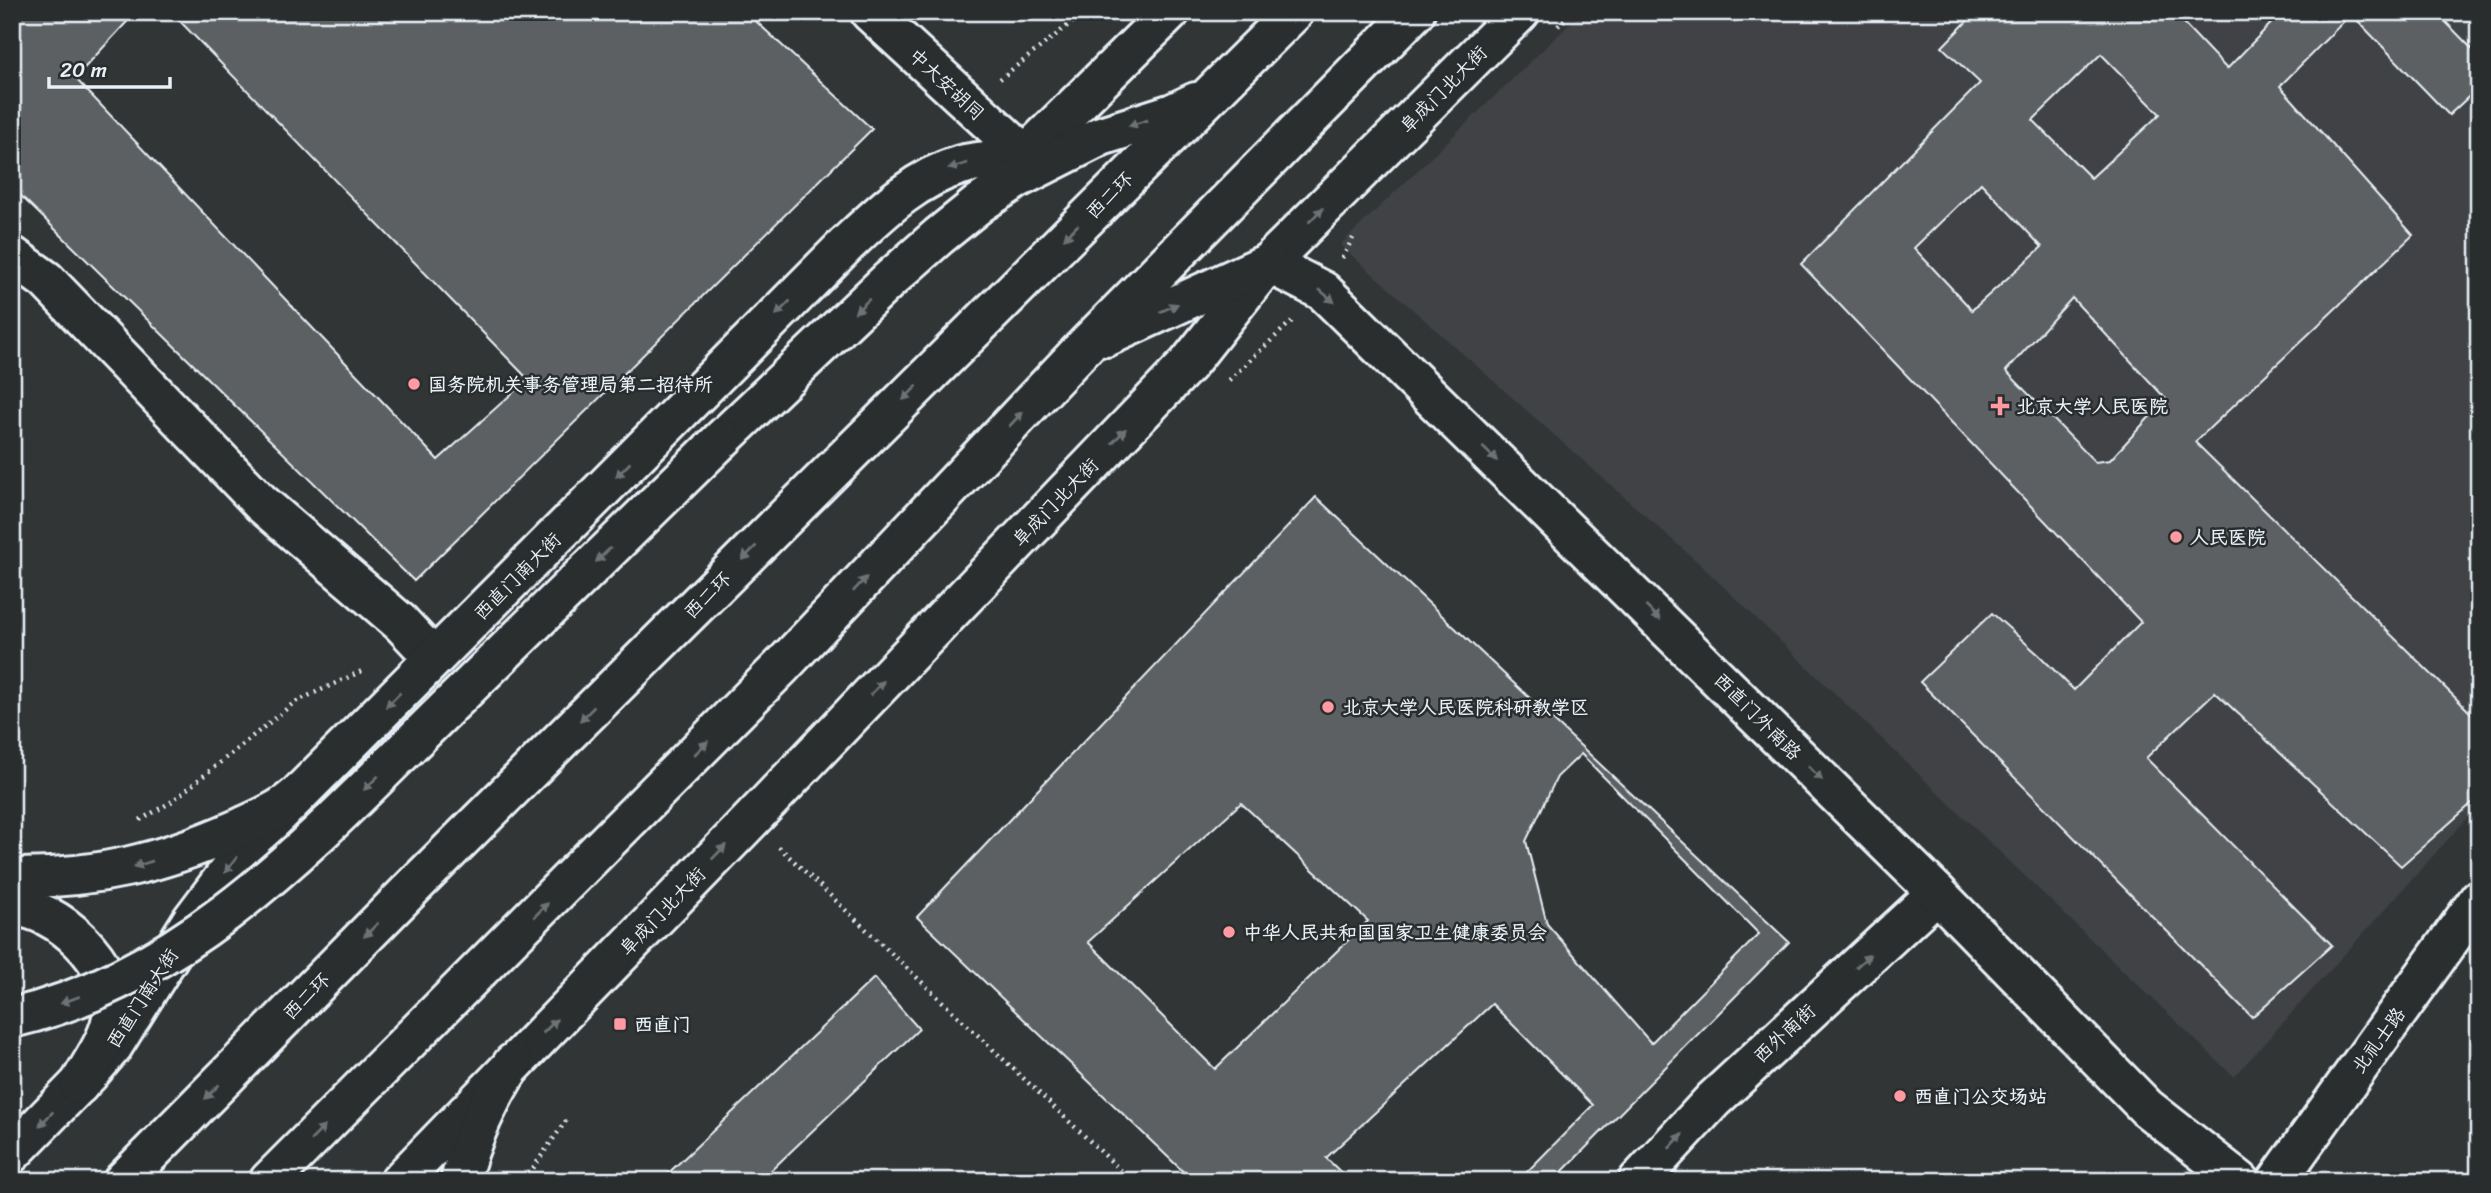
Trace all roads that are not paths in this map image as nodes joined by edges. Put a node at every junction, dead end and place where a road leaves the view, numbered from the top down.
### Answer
1 (870, 12) edge
2 (1170, 12) edge
3 (1294, 12) edge
4 (1415, 12) edge
5 (1520, 12) edge
6 (1220, 84) junction
7 (1069, 153) junction
8 (1025, 155) junction
9 (960, 218) junction
10 (12, 256) edge
11 (1268, 263) junction
12 (1084, 346) junction
13 (435, 658) junction
14 (294, 797) junction
15 (12, 878) edge
16 (1937, 893) junction
17 (2479, 899) edge
18 (12, 907) edge
19 (12, 1018) edge
20 (513, 1063) junction
21 (79, 1085) junction
22 (12, 1153) edge
23 (123, 1181) edge
24 (269, 1181) edge
25 (400, 1181) edge
26 (460, 1181) edge
27 (1638, 1181) edge
28 (2240, 1181) edge
29 (2277, 1181) edge

1 - 8 main road, 中大安胡同
2 - 8 main road
3 - 6 main road, 西二环
4 - 12 main road
11 -> 5 main road, 阜成门北大街
6 -> 7 main road
6 -> 23 main road, 西二环
7 - 8 main road, 西直门南大街
7 - 9 main road
8 - 9 main road
8 -> 13 main road, 西直门南大街
9 -> 19 main road, bridge
10 - 13 main road
12 -> 11 main road
11 -> 16 main road, 西直门外南路
20 -> 11 main road, 阜成门北大街
24 -> 12 main road
13 -> 14 main road, 西直门南大街
14 -> 15 main road
14 -> 21 main road, 西直门南大街
27 -> 16 main road, 西外南街
16 - 28 main road, 西直门外南路
17 - 29 main road, 北礼士路
18 - 21 main road
20 - 25 main road
20 - 26 main road
21 -> 22 main road

